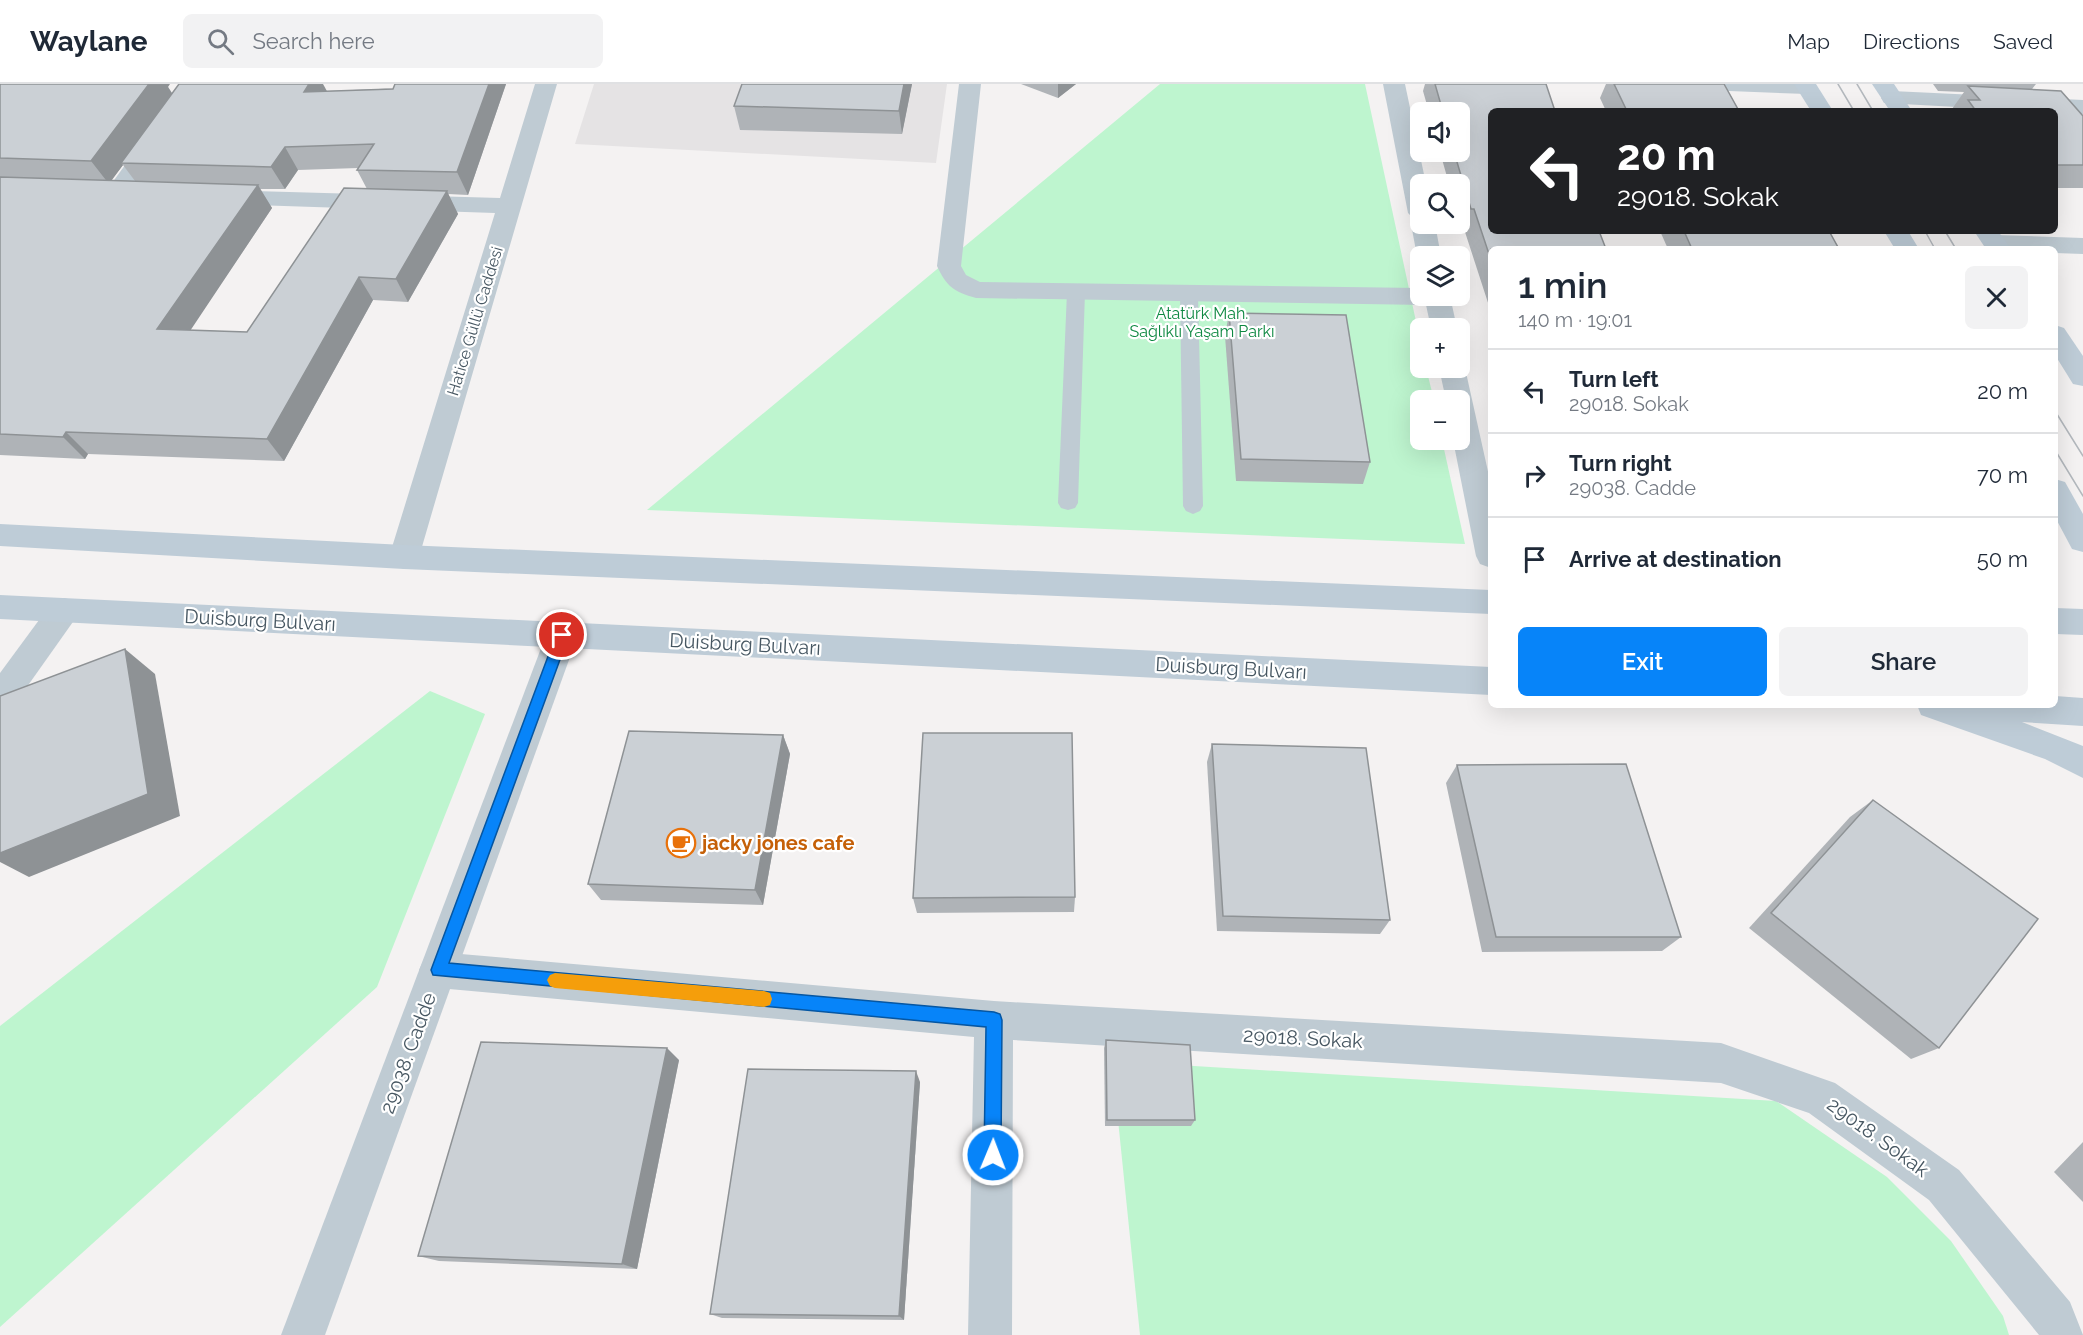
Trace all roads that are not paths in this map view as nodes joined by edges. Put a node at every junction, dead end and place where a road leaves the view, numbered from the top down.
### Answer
1 (195, 84) edge
2 (546, 84) edge
3 (970, 84) edge
4 (1394, 84) edge
5 (1703, 84) edge
6 (1806, 86) edge
7 (1892, 98) edge
8 (2083, 107) edge
9 (1820, 108) edge
10 (1412, 174) edge
11 (140, 195) edge
12 (200, 196) edge
13 (510, 206) junction
14 (1993, 241) edge
15 (2083, 246) edge
16 (1076, 292) junction
17 (1189, 294) junction
18 (1410, 296) edge
19 (2058, 339) edge
20 (2083, 377) edge
21 (1469, 450) edge
22 (2058, 495) edge
23 (1068, 503) dead end
24 (1193, 506) dead end
25 (0, 535) edge
26 (2083, 541) edge
27 (1488, 542) edge
28 (404, 557) junction
29 (1488, 602) edge
30 (0, 607) edge
31 (64, 610) junction
32 (2058, 621) edge
33 (2083, 622) edge
34 (562, 635) junction
35 (1488, 681) edge
36 (0, 698) edge
37 (1941, 708) edge
38 (2018, 708) edge
39 (2083, 712) edge
40 (2083, 763) edge
41 (438, 970) junction
42 (994, 1020) junction
43 (303, 1335) edge
44 (990, 1335) edge
45 (2062, 1335) edge

1 - 11 street
2 - 13 street, Hatice Güllü Caddesi
3 - 16 street
4 - 10 street
5 - 6 street
6 - 9 main road
7 - 8 street
12 - 13 street
13 - 28 street, Hatice Güllü Caddesi
14 - 15 street
16 - 17 street
16 - 23 lane
17 - 18 street
17 - 24 lane
19 - 20 main road
21 - 27 street
22 - 26 main road
25 - 28 main road
28 - 29 main road
30 - 31 main road, Duisburg Bulvarı
31 - 34 main road, Duisburg Bulvarı
31 - 36 street
32 - 33 main road
34 - 35 main road, Duisburg Bulvarı
34 - 41 street, 29038. Cadde
37 - 40 main road
38 - 39 main road
41 - 42 street, 29018. Sokak
41 - 43 street, 29038. Cadde
42 - 44 street
42 - 45 street, 29018. Sokak

